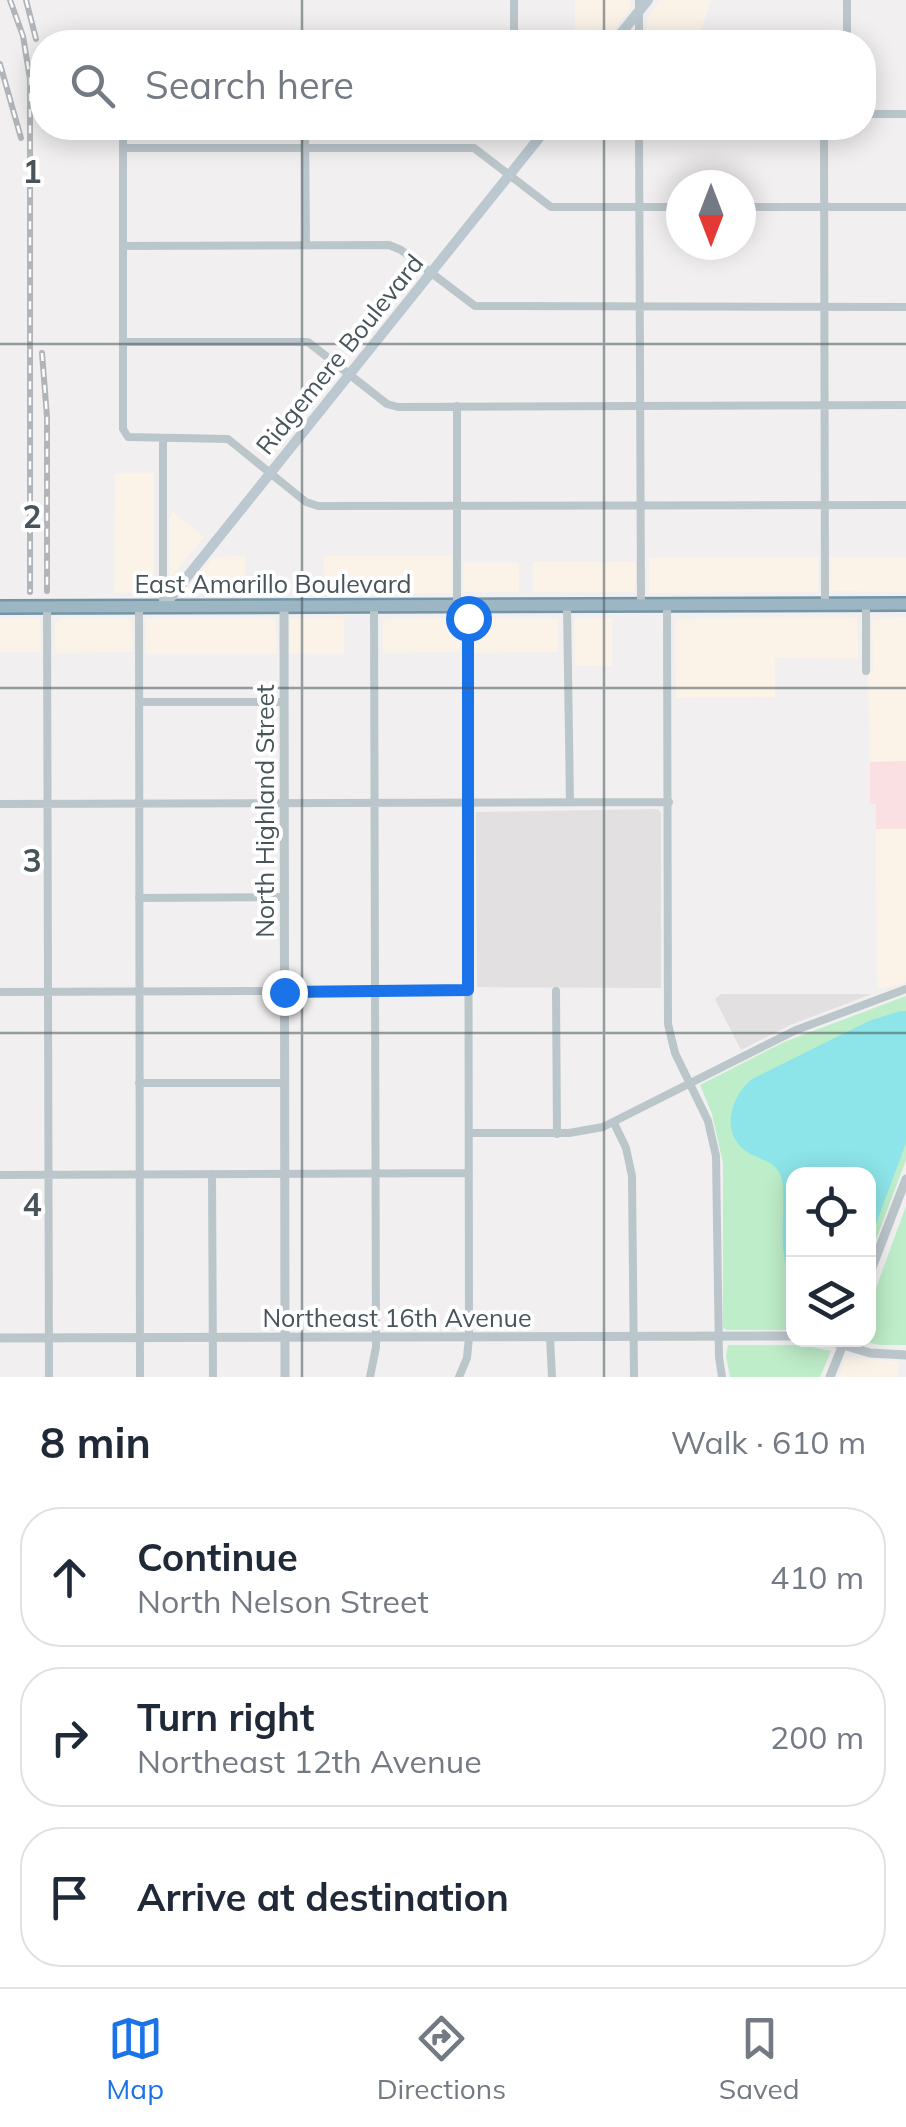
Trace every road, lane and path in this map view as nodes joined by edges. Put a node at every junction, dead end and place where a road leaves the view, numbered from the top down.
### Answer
1 (514, 0) edge
2 (648, 0) edge
3 (846, 0) edge
4 (639, 5) edge
5 (514, 30) edge
6 (622, 30) edge
7 (846, 30) edge
8 (876, 114) edge
9 (906, 114) edge
10 (123, 140) edge
11 (306, 140) edge
12 (538, 140) edge
13 (640, 140) edge
14 (824, 140) edge
15 (123, 148) junction
16 (306, 148) junction
17 (510, 175) junction
18 (906, 206) edge
19 (640, 207) junction
20 (666, 207) edge
21 (756, 207) edge
22 (825, 207) junction
23 (306, 244) junction
24 (123, 246) junction
25 (430, 274) junction
26 (640, 306) junction
27 (825, 306) junction
28 (906, 306) edge
29 (123, 342) junction
30 (350, 373) junction
31 (457, 406) junction
32 (641, 406) junction
33 (824, 406) junction
34 (906, 406) edge
35 (164, 438) junction
36 (270, 472) junction
37 (825, 505) junction
38 (906, 505) edge
39 (457, 506) junction
40 (641, 506) junction
41 (866, 604) junction
42 (906, 604) edge
43 (641, 605) junction
44 (667, 605) junction
45 (825, 605) junction
46 (139, 606) junction
47 (163, 606) junction
48 (284, 606) junction
49 (374, 606) junction
50 (462, 606) junction
51 (567, 606) junction
52 (0, 607) edge
53 (47, 607) junction
54 (866, 671) dead end
55 (140, 702) junction
56 (284, 702) junction
57 (570, 802) junction
58 (669, 802) junction
59 (284, 803) junction
60 (375, 803) junction
61 (468, 803) junction
62 (0, 804) edge
63 (48, 804) junction
64 (139, 804) junction
65 (284, 897) junction
66 (140, 898) junction
67 (468, 990) junction
68 (906, 990) edge
69 (376, 991) junction
70 (0, 992) edge
71 (48, 992) junction
72 (139, 992) junction
73 (284, 992) junction
74 (556, 992) dead end
75 (139, 1082) junction
76 (284, 1082) junction
77 (690, 1084) junction
78 (614, 1122) junction
79 (469, 1134) junction
80 (557, 1134) junction
81 (0, 1174) edge
82 (48, 1174) junction
83 (212, 1174) junction
84 (285, 1174) junction
85 (376, 1174) junction
86 (469, 1174) junction
87 (140, 1175) junction
88 (906, 1180) edge
89 (876, 1257) edge
90 (632, 1336) junction
91 (718, 1336) junction
92 (786, 1336) edge
93 (213, 1337) junction
94 (285, 1337) junction
95 (376, 1337) junction
96 (469, 1337) junction
97 (550, 1337) junction
98 (0, 1338) edge
99 (49, 1338) junction
100 (140, 1338) junction
101 (842, 1347) edge
102 (855, 1347) edge
103 (906, 1355) edge
104 (49, 1377) edge
105 (140, 1377) edge
106 (213, 1377) edge
107 (285, 1377) edge
108 (370, 1377) edge
109 (459, 1377) edge
110 (552, 1377) edge
111 (634, 1377) edge
112 (722, 1377) edge
113 (830, 1377) edge

1 - 5 street
2 - 4 main road
3 - 7 street
4 - 6 main road
8 - 9 street
10 - 15 street
11 - 16 street
12 - 17 main road, Ridgemere Boulevard
13 - 19 street
14 - 22 street
15 - 16 street
15 - 24 street
16 - 17 street
16 - 23 street
17 - 19 street
17 - 25 main road, Ridgemere Boulevard
18 - 22 street
19 - 20 street
19 - 26 street
21 - 22 street
22 - 27 street
23 - 24 street
23 - 25 street
24 - 29 street
25 - 26 street
25 - 30 main road, Ridgemere Boulevard
26 - 27 street
26 - 32 street
27 - 28 street
27 - 33 street
29 - 30 street
29 - 35 street
30 - 31 street
30 - 36 main road, Ridgemere Boulevard
31 - 32 street
31 - 39 street
32 - 33 street
32 - 40 street
33 - 34 street
33 - 37 street
35 - 36 street
35 - 47 street
36 - 39 street
36 - 47 main road, Ridgemere Boulevard
37 - 38 street
37 - 40 street
37 - 45 street
39 - 40 street
39 - 50 street
40 - 43 street
41 - 42 highway, East Amarillo Boulevard
41 - 45 highway, East Amarillo Boulevard
41 - 54 street
43 - 44 highway, East Amarillo Boulevard
43 - 51 highway, East Amarillo Boulevard
44 - 45 highway, East Amarillo Boulevard
44 - 58 street
46 - 47 highway, East Amarillo Boulevard
46 - 53 highway, East Amarillo Boulevard
46 - 55 street
47 - 48 highway, East Amarillo Boulevard
48 - 49 highway, East Amarillo Boulevard
48 - 56 street, North Highland Street
49 - 50 highway, East Amarillo Boulevard
49 - 60 street
50 - 51 highway, East Amarillo Boulevard
50 - 61 street
51 - 57 street
52 - 53 highway, East Amarillo Boulevard
53 - 63 street
55 - 56 street
55 - 64 street
56 - 59 street, North Highland Street
57 - 58 street
57 - 61 street
58 - 77 street
59 - 60 street
59 - 64 street
59 - 65 street, North Highland Street
60 - 61 street
60 - 69 street
61 - 67 street
62 - 63 street
63 - 64 street
63 - 71 street
64 - 66 street
65 - 66 street
65 - 73 street, North Highland Street
66 - 72 street
67 - 69 street
67 - 79 street
68 - 77 street
69 - 73 street
69 - 85 street
70 - 71 street
71 - 72 street
71 - 82 street
72 - 73 street
72 - 75 street
73 - 76 street, North Highland Street
74 - 80 street
75 - 76 street
75 - 87 street
76 - 84 street, North Highland Street
77 - 78 street
77 - 91 street
78 - 80 street
78 - 90 street
79 - 80 street
79 - 86 street
81 - 82 street
82 - 87 street
82 - 99 street
83 - 84 street
83 - 87 street
83 - 93 street
84 - 85 street
84 - 94 street, North Highland Street
85 - 86 street
85 - 95 street
86 - 96 street
87 - 100 street
88 - 89 street
90 - 91 street, Northeast 16th Avenue
90 - 97 street, Northeast 16th Avenue
90 - 111 street
91 - 92 street, Northeast 16th Avenue
91 - 112 street
93 - 94 street, Northeast 16th Avenue
93 - 100 street, Northeast 16th Avenue
93 - 106 street
94 - 95 street, Northeast 16th Avenue
94 - 107 street, North Highland Street
95 - 96 street, Northeast 16th Avenue
95 - 108 street
96 - 97 street, Northeast 16th Avenue
96 - 109 street
97 - 110 street
98 - 99 street, Northeast 16th Avenue
99 - 100 street, Northeast 16th Avenue
99 - 104 street
100 - 105 street
101 - 113 street
102 - 103 street

